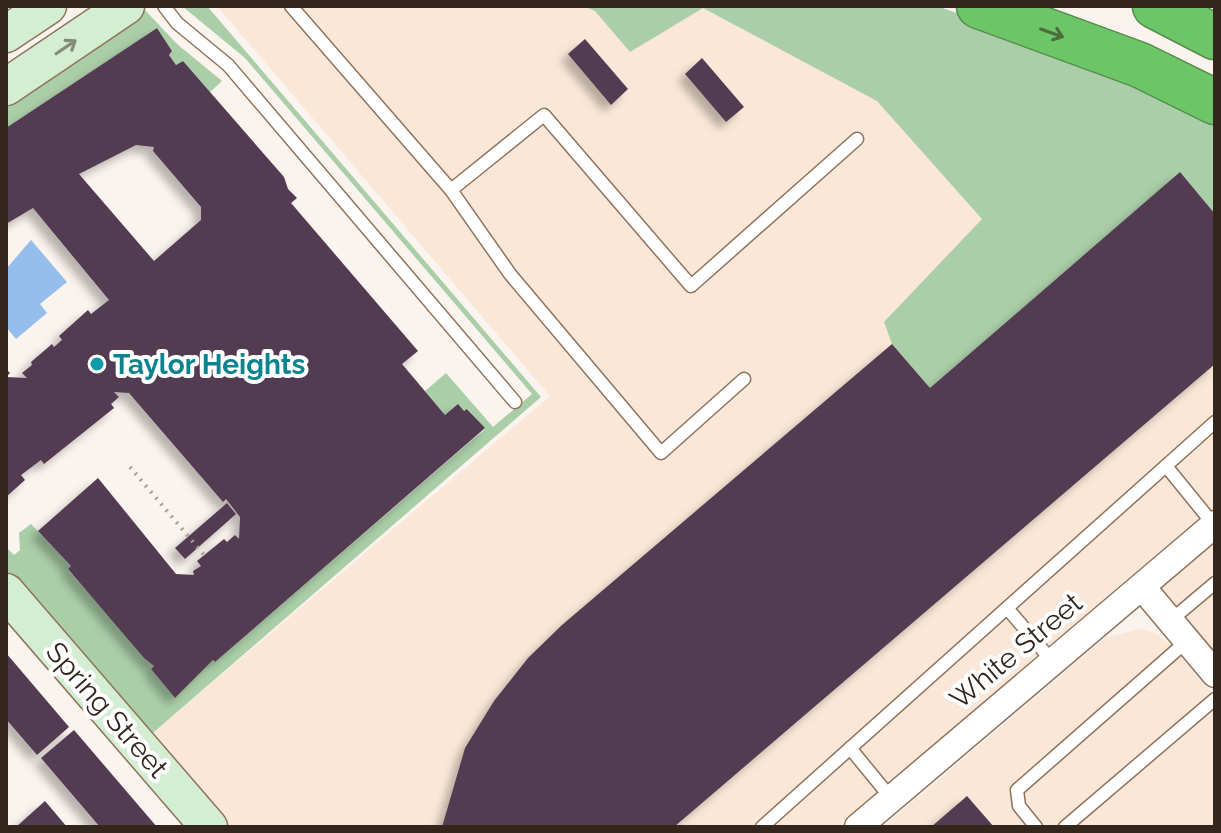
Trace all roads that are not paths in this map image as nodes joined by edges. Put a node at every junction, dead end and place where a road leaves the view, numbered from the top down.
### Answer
1 (48, 6) edge
2 (126, 6) edge
3 (164, 6) edge
4 (291, 6) edge
5 (979, 6) edge
6 (1155, 6) edge
7 (6, 34) edge
8 (1215, 37) edge
9 (6, 87) edge
10 (1215, 102) edge
11 (857, 139) dead end
12 (451, 190) junction
13 (744, 379) dead end
14 (515, 402) dead end
15 (1215, 422) edge
16 (1166, 466) junction
17 (1214, 524) edge
18 (1215, 583) edge
19 (1142, 587) junction
20 (6, 592) edge
21 (1007, 608) junction
22 (1179, 631) junction
23 (1052, 661) junction
24 (1215, 674) edge
25 (1215, 699) edge
26 (850, 748) junction
27 (891, 798) junction
28 (209, 827) edge
29 (762, 827) edge
30 (858, 827) edge
31 (1036, 827) edge
32 (1065, 827) edge

1 - 7 street
9 -> 2 street
3 - 14 lane
4 - 12 lane
5 -> 10 highway
6 - 8 highway
11 - 12 lane
12 - 13 lane
15 - 16 lane
16 - 17 lane
16 - 21 lane
17 - 19 street, White Street
18 - 22 lane
19 - 22 street
19 - 23 street, White Street
20 - 28 street, Spring Street
21 - 23 lane
21 - 26 lane
22 - 24 street
22 - 31 lane
23 - 27 street, White Street
25 - 32 lane
26 - 27 lane
26 - 29 lane
27 - 30 street, White Street

